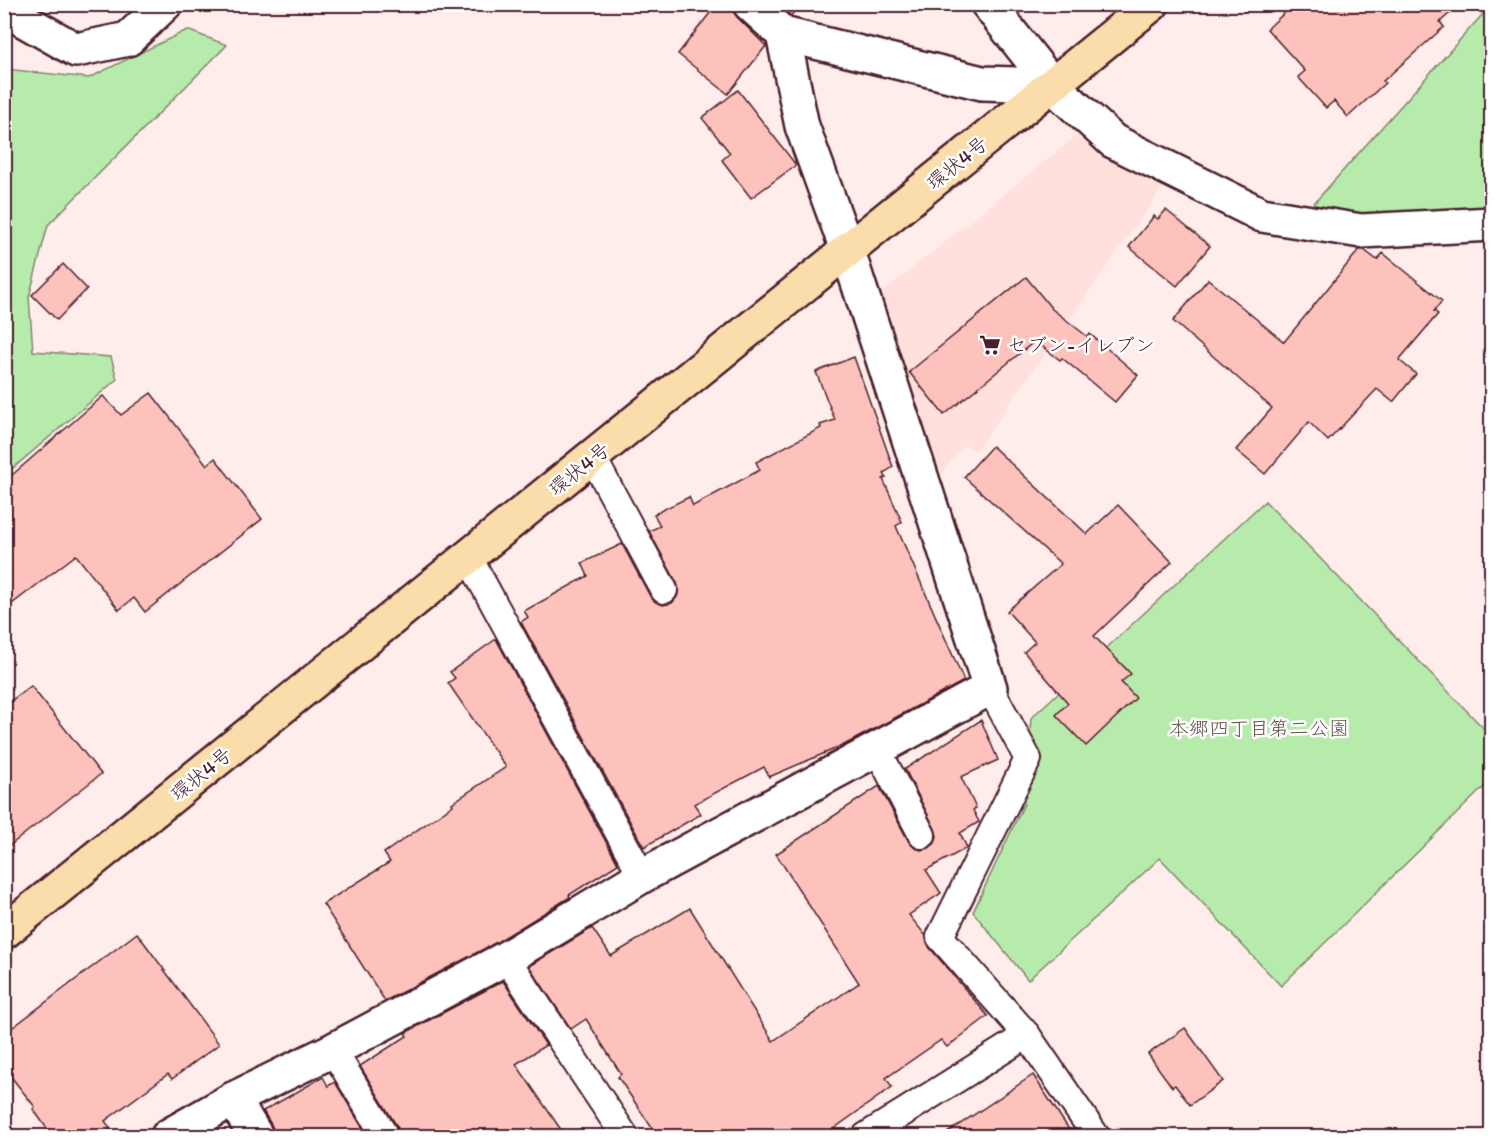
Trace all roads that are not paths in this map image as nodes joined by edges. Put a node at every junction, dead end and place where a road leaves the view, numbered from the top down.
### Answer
1 (165, 4) edge
2 (750, 4) edge
3 (988, 4) edge
4 (1152, 4) edge
5 (5, 7) edge
6 (783, 34) junction
7 (1052, 85) junction
8 (1491, 224) edge
9 (848, 252) junction
10 (593, 458) junction
11 (469, 558) junction
12 (664, 590) dead end
13 (990, 688) junction
14 (877, 749) junction
15 (922, 836) dead end
16 (642, 876) junction
17 (4, 932) edge
18 (506, 958) junction
19 (1027, 1035) junction
20 (333, 1050) junction
21 (233, 1098) junction
22 (168, 1137) edge
23 (256, 1137) edge
24 (385, 1137) edge
25 (625, 1137) edge
26 (866, 1137) edge
27 (1096, 1137) edge

1 - 5 street
2 - 6 street
3 - 7 street
4 - 7 main road, 環状4号
6 - 7 street
6 - 9 street
7 - 8 street
7 - 9 main road, 環状4号
9 - 10 main road, 環状4号
9 - 13 street
10 - 11 main road, 環状4号
10 - 12 lane
11 - 16 lane
11 - 17 main road, 環状4号
13 - 14 street
13 - 19 lane
14 - 15 lane
14 - 16 street
16 - 18 street
18 - 20 street
18 - 25 lane
19 - 26 lane
19 - 27 lane
20 - 21 street
20 - 24 lane
21 - 22 street
21 - 23 street

